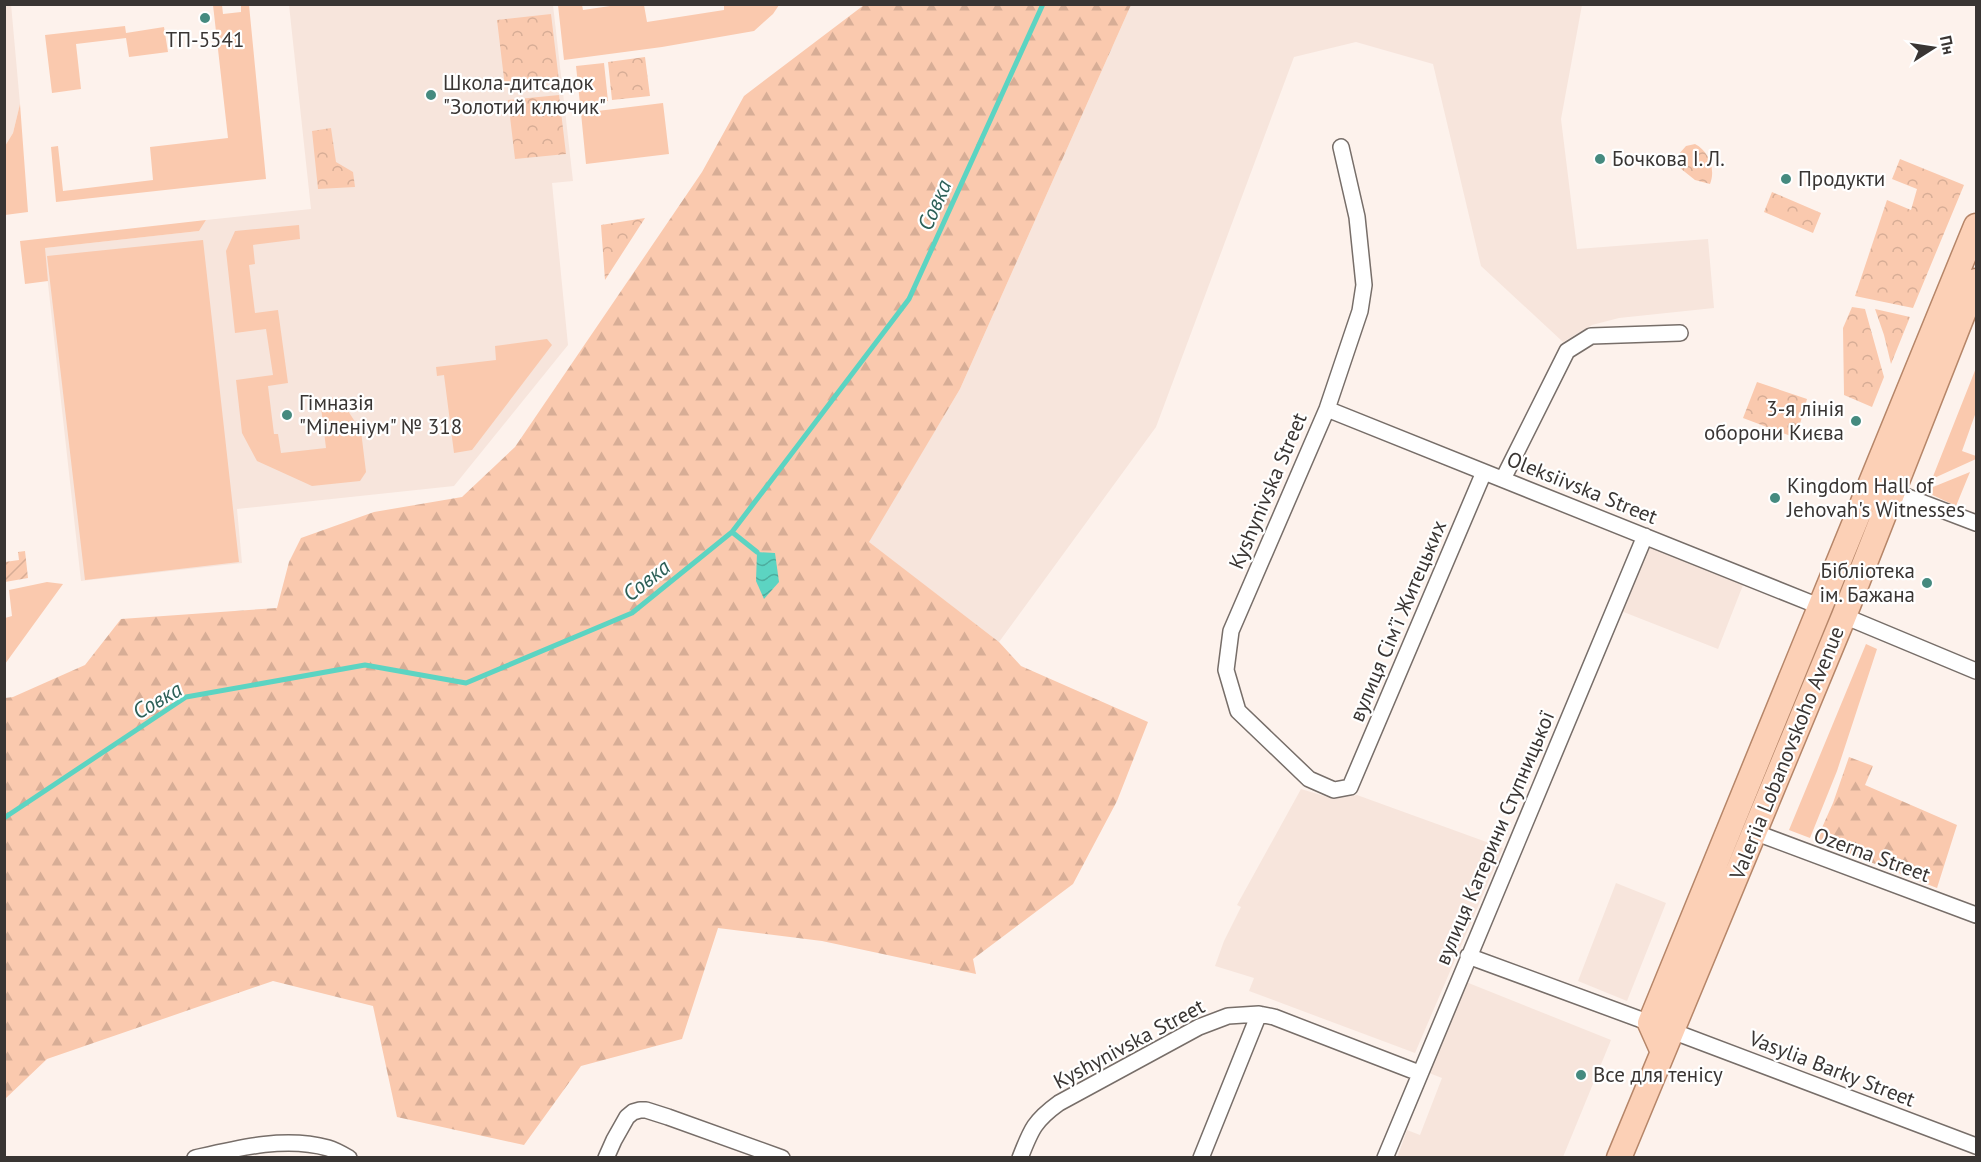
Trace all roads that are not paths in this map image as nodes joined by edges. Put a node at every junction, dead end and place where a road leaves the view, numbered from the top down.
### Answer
1 (1341, 147) dead end
2 (1977, 226) edge
3 (1977, 281) edge
4 (1680, 333) dead end
5 (1326, 409) junction
6 (1484, 472) junction
7 (1503, 479) junction
8 (1892, 490) junction
9 (1977, 523) edge
10 (1645, 536) junction
11 (1821, 606) junction
12 (1844, 616) junction
13 (1977, 671) edge
14 (1350, 787) joint
15 (1754, 832) junction
16 (1977, 915) edge
17 (1468, 956) junction
18 (1259, 1014) junction
19 (1662, 1035) junction
20 (1419, 1073) junction
21 (1977, 1146) edge
22 (195, 1158) edge
23 (349, 1158) edge
24 (606, 1158) edge
25 (782, 1158) edge
26 (1020, 1158) edge
27 (1201, 1158) edge
28 (1385, 1158) edge
29 (1620, 1158) edge

1 - 5 street, Kyshynivska Street
2 - 11 main road, Valeriia Lobanovskoho Avenue
3 - 8 main road, Valeriia Lobanovskoho Avenue
4 - 7 street
5 - 6 street, Oleksiivska Street
5 - 14 street, Kyshynivska Street
6 - 7 street, Oleksiivska Street
6 - 14 street, вулиця Сімʼї Житецьких
7 - 10 street, Oleksiivska Street
8 - 9 street
8 - 12 main road, Valeriia Lobanovskoho Avenue
10 - 11 street, Oleksiivska Street
10 - 17 street, вулиця Катерини Ступницької
11 - 19 main road, Valeriia Lobanovskoho Avenue
12 - 13 street
12 - 15 main road, Valeriia Lobanovskoho Avenue
15 - 16 street, Ozerna Street
15 - 19 main road, Valeriia Lobanovskoho Avenue
17 - 19 street, Vasylia Barky Street
17 - 20 street, вулиця Катерини Ступницької
18 - 20 street, Kyshynivska Street
18 - 26 street, Kyshynivska Street
18 - 27 street
19 - 21 street, Vasylia Barky Street
19 - 29 main road, Valeriia Lobanovskoho Avenue
20 - 28 street, вулиця Катерини Ступницької
22 - 23 street
24 - 25 street

